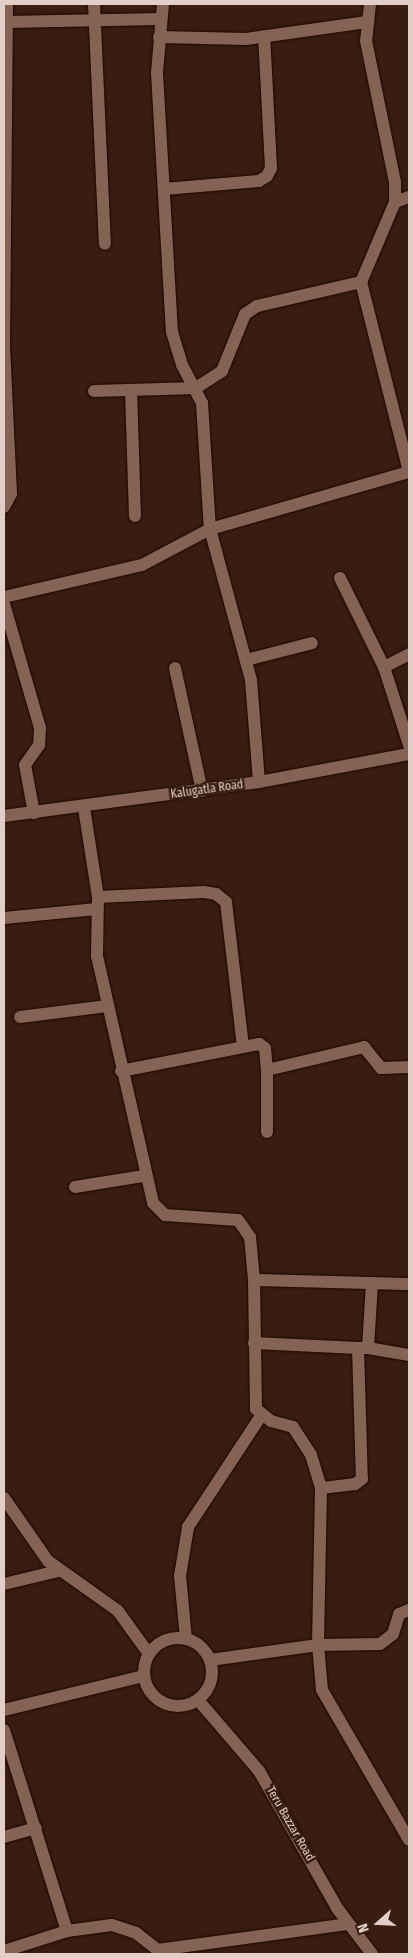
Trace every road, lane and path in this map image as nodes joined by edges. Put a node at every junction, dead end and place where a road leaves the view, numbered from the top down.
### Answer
1 (7, 4) edge
2 (94, 4) edge
3 (163, 4) edge
4 (370, 4) edge
5 (161, 19) junction
6 (94, 20) junction
7 (7, 22) junction
8 (368, 22) junction
9 (264, 36) junction
10 (159, 37) junction
11 (164, 189) junction
12 (409, 197) edge
13 (395, 202) junction
14 (105, 244) dead end
15 (362, 282) junction
16 (196, 388) junction
17 (131, 390) junction
18 (94, 391) dead end
19 (409, 472) edge
20 (4, 507) edge
21 (135, 516) dead end
22 (210, 529) junction
23 (340, 578) dead end
24 (4, 597) edge
25 (4, 604) edge
26 (312, 643) dead end
27 (409, 654) edge
28 (246, 660) junction
29 (384, 667) junction
30 (175, 668) dead end
31 (409, 744) edge
32 (409, 754) edge
33 (259, 782) junction
34 (202, 791) junction
35 (84, 808) junction
36 (34, 813) junction
37 (4, 816) edge
38 (97, 903) junction
39 (4, 918) edge
40 (107, 1006) junction
41 (20, 1016) dead end
42 (243, 1046) junction
43 (409, 1067) edge
44 (267, 1070) junction
45 (121, 1071) junction
46 (267, 1132) dead end
47 (144, 1176) junction
48 (76, 1187) dead end
49 (254, 1280) junction
50 (372, 1283) junction
51 (409, 1284) edge
52 (254, 1342) junction
53 (363, 1348) junction
54 (409, 1355) edge
55 (261, 1416) junction
56 (321, 1488) junction
57 (4, 1498) edge
58 (58, 1572) junction
59 (4, 1584) edge
60 (409, 1610) edge
61 (186, 1639) junction
62 (318, 1645) junction
63 (149, 1654) junction
64 (210, 1660) junction
65 (144, 1676) junction
66 (198, 1700) junction
67 (4, 1710) edge
68 (4, 1730) edge
69 (36, 1828) junction
70 (4, 1837) edge
71 (409, 1840) edge
72 (348, 1924) junction
73 (67, 1931) junction
74 (4, 1951) edge
75 (158, 1952) edge
76 (372, 1954) edge

1 - 7 street
2 - 6 street
3 - 5 street
4 - 8 street
5 - 6 street
5 - 10 street
6 - 7 street
6 - 14 street
7 - 20 street
8 - 9 street
8 - 13 street
9 - 10 street
9 - 11 street
10 - 11 street
11 - 16 street
12 - 13 street
13 - 15 street
15 - 16 street
15 - 19 street
16 - 17 street
16 - 22 street
17 - 18 street
17 - 21 street
19 - 22 street
22 - 24 street
22 - 28 street
23 - 29 street
25 - 36 street
26 - 28 street
27 - 29 street
28 - 33 street
29 - 31 street
30 - 34 street
32 - 33 street, Kalugatla Road
33 - 34 street, Kalugatla Road
34 - 35 street, Kalugatla Road
35 - 36 street, Kalugatla Road
35 - 38 street
36 - 37 street, Kalugatla Road
38 - 39 street
38 - 40 street
38 - 42 street
40 - 41 street
40 - 45 street
42 - 44 street
42 - 45 street
43 - 44 street
44 - 46 street
45 - 47 street
47 - 48 street
47 - 49 street
49 - 50 street
49 - 52 street
50 - 51 street
50 - 53 street
52 - 53 street
52 - 55 street
53 - 54 street
53 - 56 street
55 - 56 street
55 - 61 street
56 - 62 street
57 - 58 street
58 - 59 street
58 - 63 street
60 - 62 street
61 - 63 street
61 - 64 street
62 - 64 street
62 - 71 street
63 - 65 street
64 - 66 street
65 - 66 street
65 - 67 street
66 - 72 street, Teru Bazzar Road
68 - 69 street
69 - 70 street
69 - 73 street
72 - 75 street
72 - 76 street, Teru Bazzar Road
73 - 74 street
73 - 75 street

